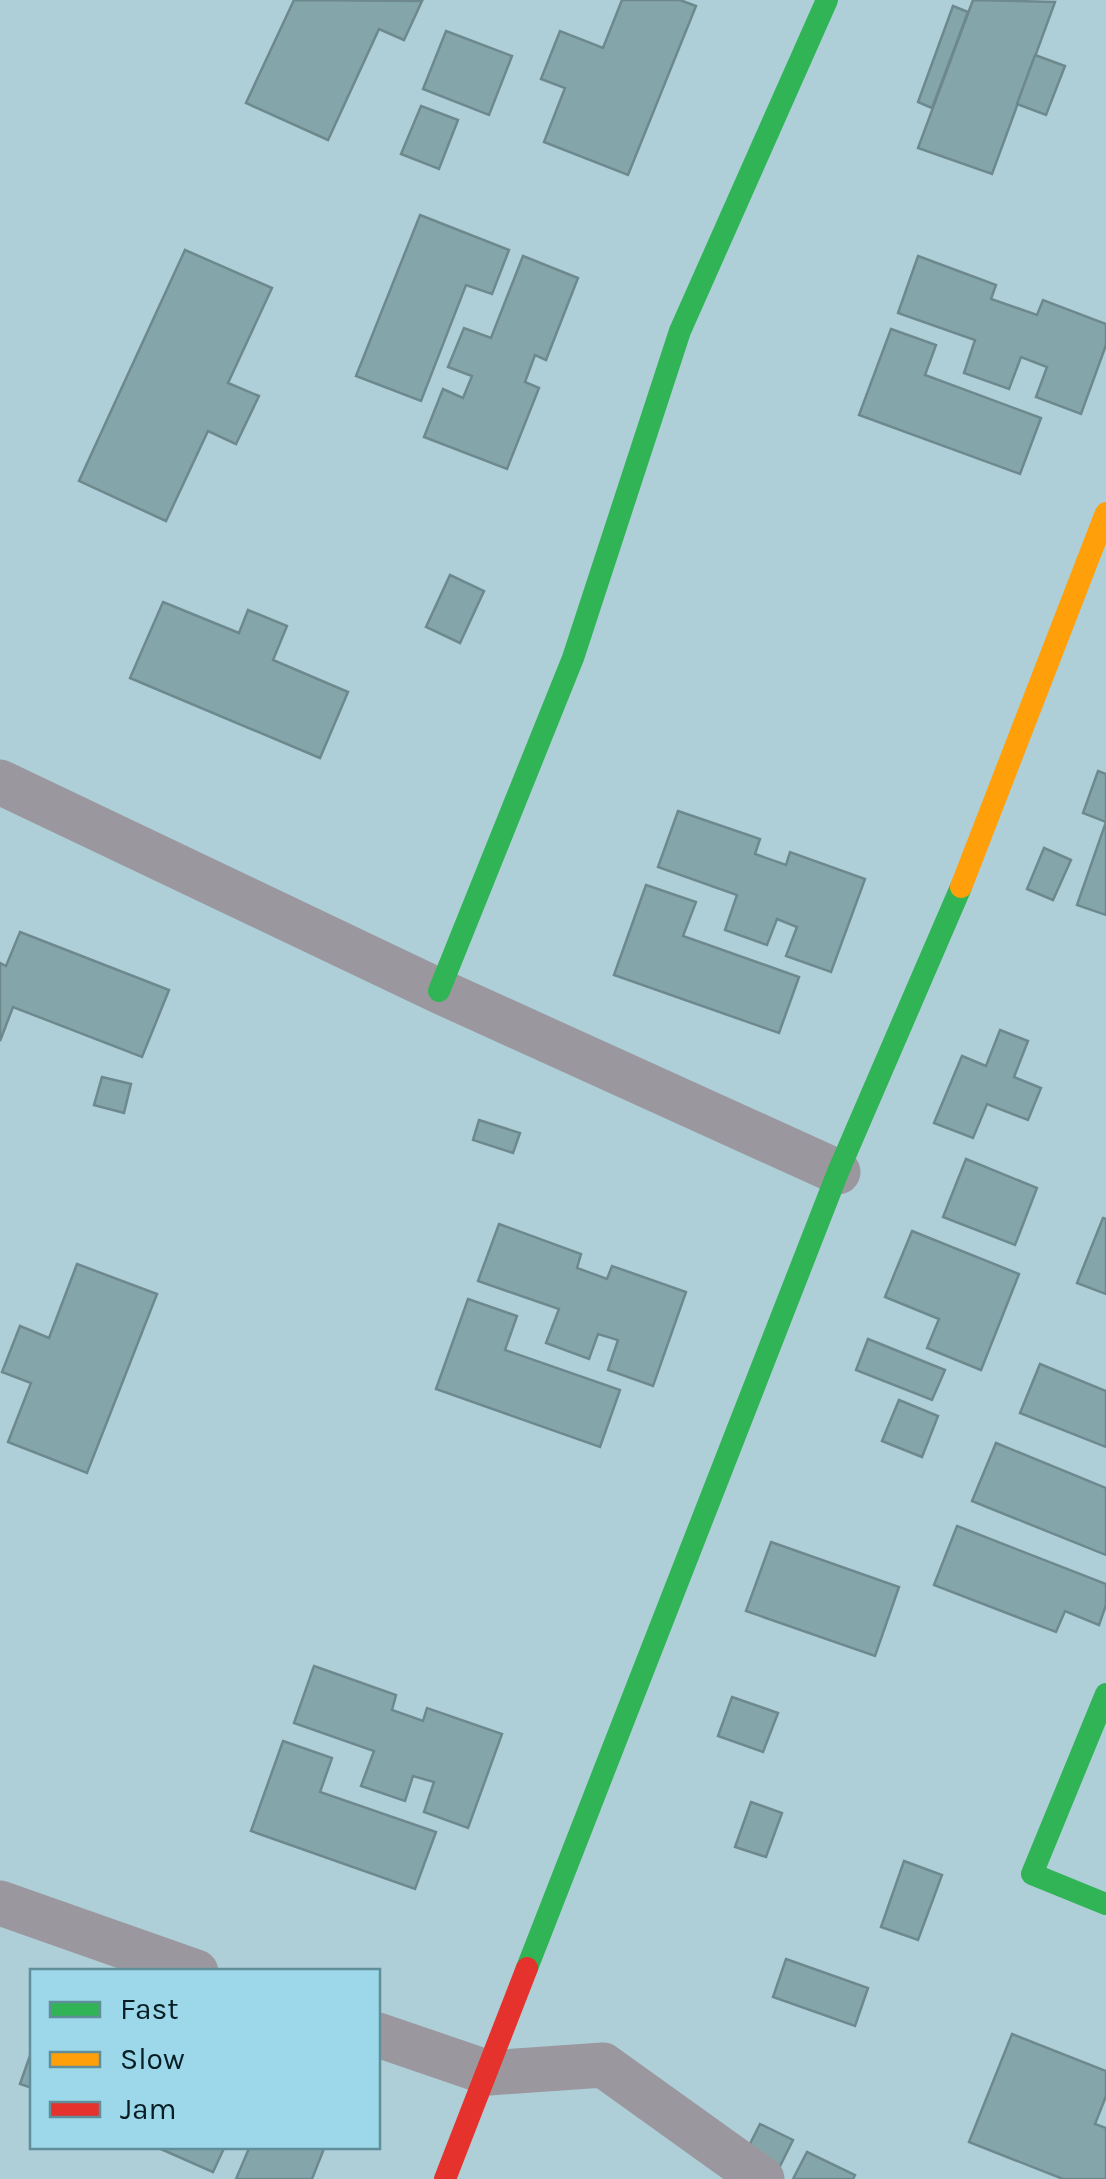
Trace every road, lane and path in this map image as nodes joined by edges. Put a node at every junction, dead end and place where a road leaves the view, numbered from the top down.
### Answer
1 (826, 0) edge
2 (1106, 513) edge
3 (0, 782) edge
4 (439, 991) junction
5 (838, 1172) junction
6 (1106, 1694) edge
7 (0, 1903) edge
8 (1106, 1904) edge
9 (187, 1969) edge
10 (380, 2035) edge
11 (489, 2073) junction
12 (445, 2179) edge
13 (762, 2179) edge

1 - 4 street
2 - 5 street
3 - 4 street
4 - 5 street
5 - 11 street
6 - 8 street
7 - 9 street
10 - 11 street
11 - 12 street
11 - 13 street

